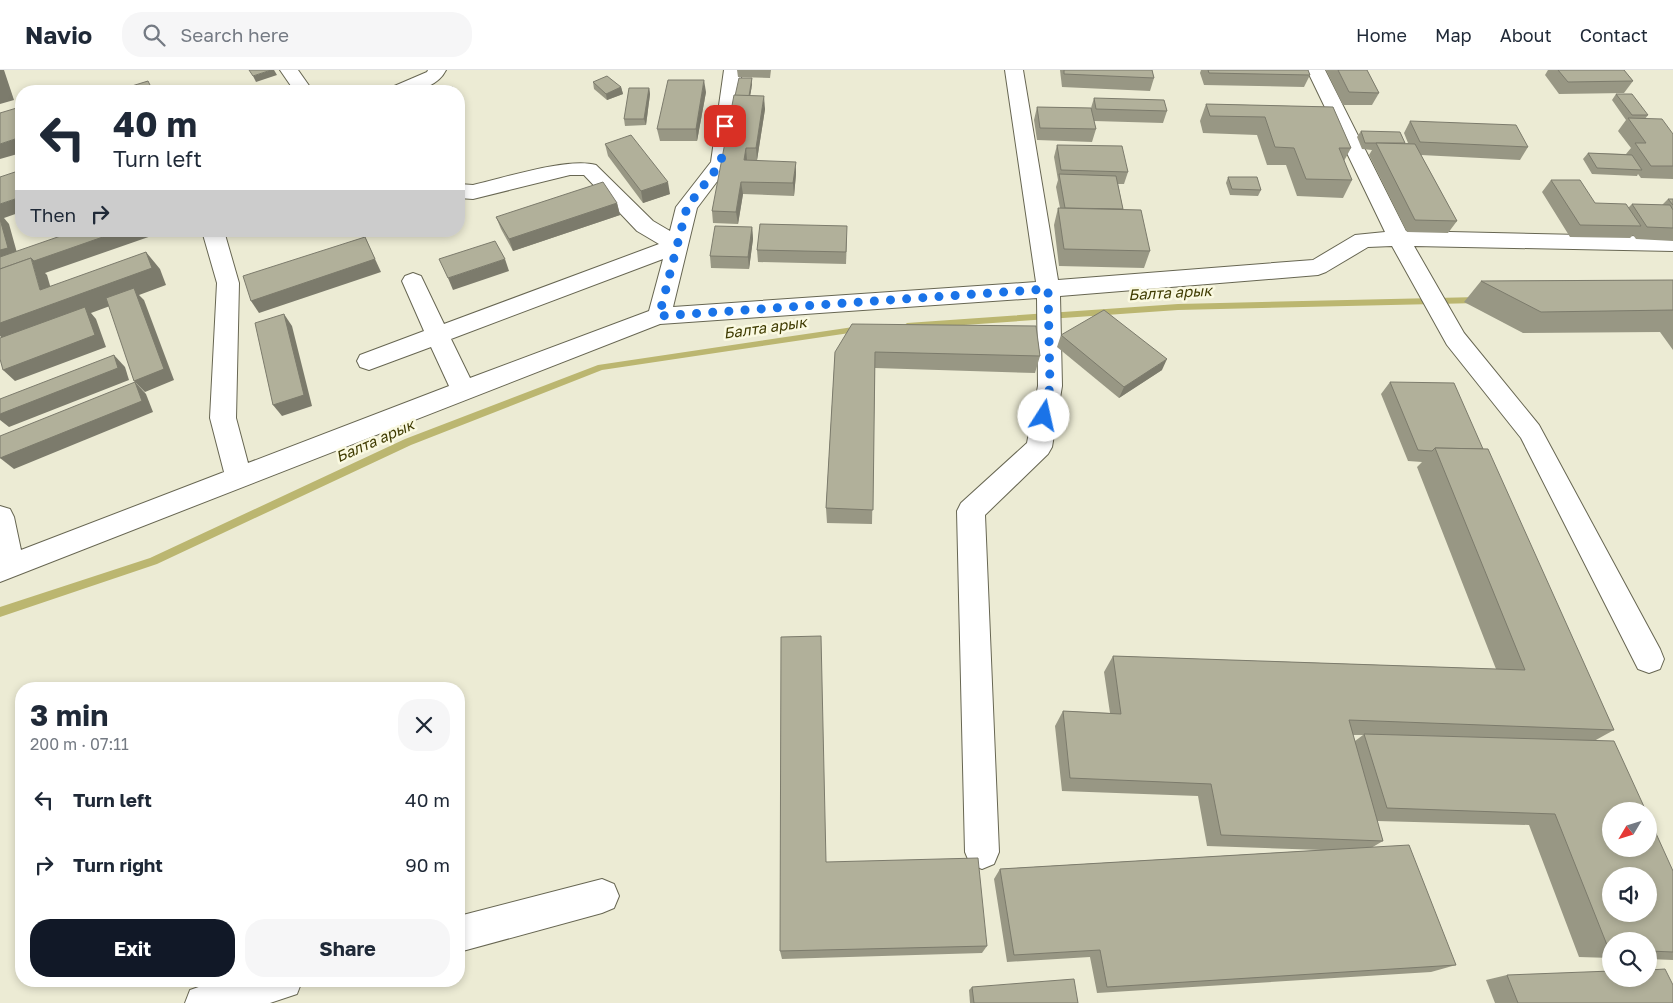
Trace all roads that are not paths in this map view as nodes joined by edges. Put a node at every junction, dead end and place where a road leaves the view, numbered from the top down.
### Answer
1 (289, 70) edge
2 (437, 70) edge
3 (733, 70) edge
4 (1014, 70) edge
5 (1316, 70) edge
6 (300, 85) edge
7 (413, 85) edge
8 (465, 192) edge
9 (215, 237) edge
10 (1399, 238) junction
11 (678, 244) junction
12 (1673, 244) edge
13 (413, 281) dead end
14 (1048, 289) junction
15 (659, 316) junction
16 (369, 361) dead end
17 (463, 390) junction
18 (239, 477) junction
19 (0, 517) edge
20 (6, 568) edge
21 (1649, 659) dead end
22 (982, 852) dead end
23 (602, 896) dead end
24 (465, 932) edge
25 (262, 987) edge
26 (204, 1003) edge

1 - 6 street
2 - 7 street
3 - 11 street
4 - 14 street
5 - 10 street
8 - 11 street
9 - 18 street
10 - 12 street
10 - 14 street
10 - 21 street
11 - 15 street
11 - 16 street
13 - 17 street
14 - 15 street
14 - 22 street
15 - 17 street
17 - 18 street
18 - 20 street
19 - 20 street
23 - 24 street
25 - 26 street

